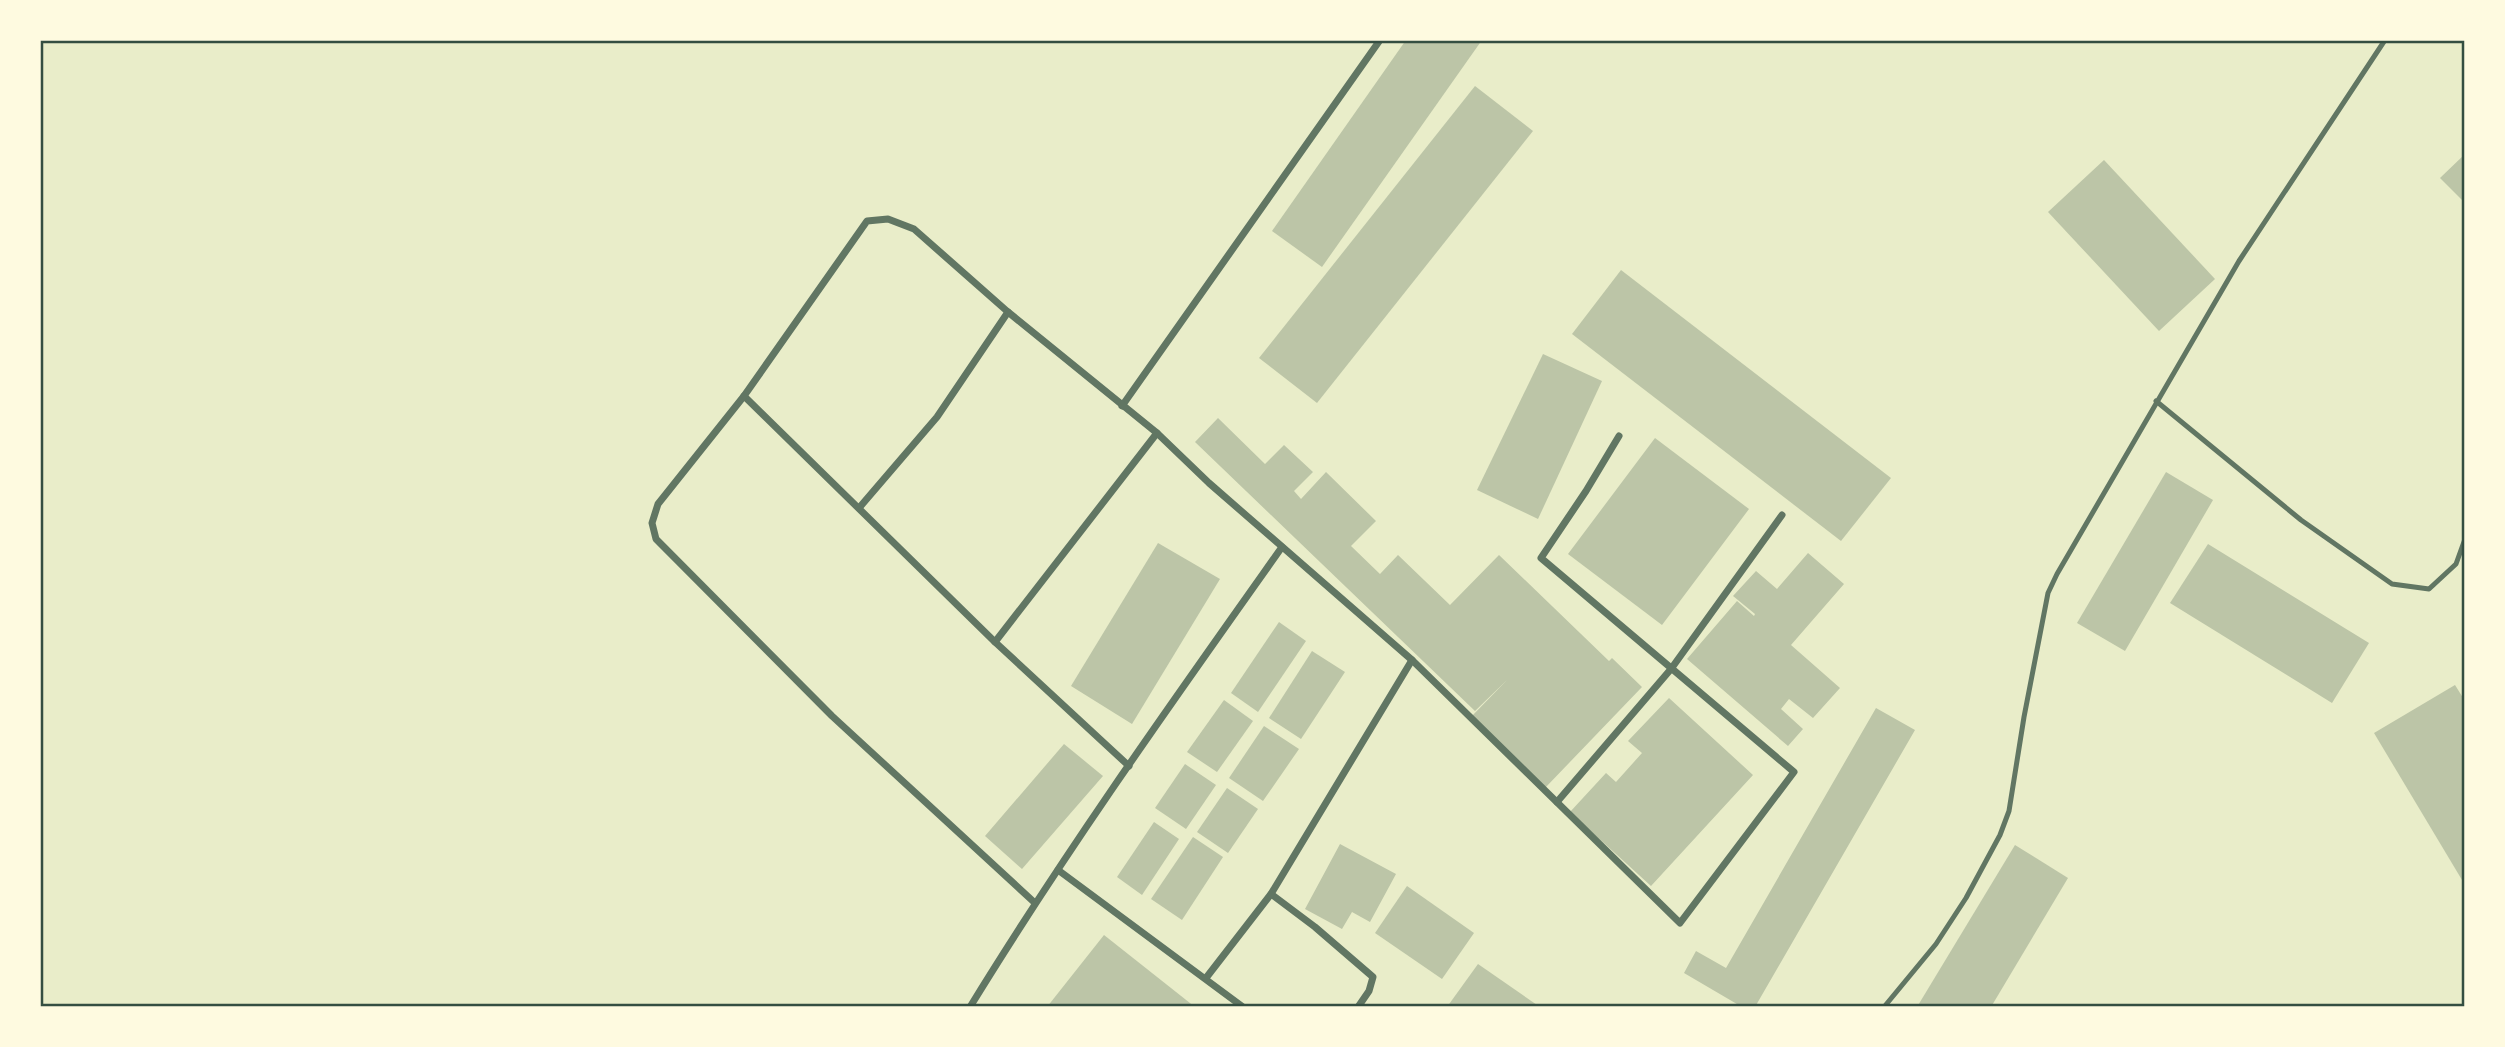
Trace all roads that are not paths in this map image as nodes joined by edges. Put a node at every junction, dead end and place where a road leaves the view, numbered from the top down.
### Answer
1 (1380, 40) edge
2 (2385, 40) edge
3 (1008, 312) junction
4 (744, 396) junction
5 (2156, 401) junction
6 (1122, 406) junction
7 (1157, 433) junction
8 (1619, 436) dead end
9 (859, 508) junction
10 (1782, 514) dead end
11 (2465, 539) edge
12 (1282, 547) junction
13 (995, 642) junction
14 (1412, 660) junction
15 (1671, 669) junction
16 (1129, 766) junction
17 (1558, 802) junction
18 (1058, 870) junction
19 (1271, 894) junction
20 (1035, 903) junction
21 (1206, 978) junction
22 (970, 1007) edge
23 (1243, 1007) edge
24 (1358, 1007) edge
25 (1884, 1007) edge

1 - 6 street
2 - 5 lane
3 - 4 street
3 - 6 street
3 - 9 street
4 - 9 street
4 - 20 street
5 - 11 lane
5 - 25 lane
6 - 7 street
7 - 12 street
7 - 13 street
8 - 15 street
9 - 13 street
10 - 15 street
12 - 14 street
12 - 16 street
13 - 16 street
14 - 17 street
14 - 19 street
15 - 17 street
15 - 17 street
16 - 18 street
18 - 20 street
18 - 21 street
19 - 21 street
19 - 24 street
20 - 22 street
21 - 23 street

